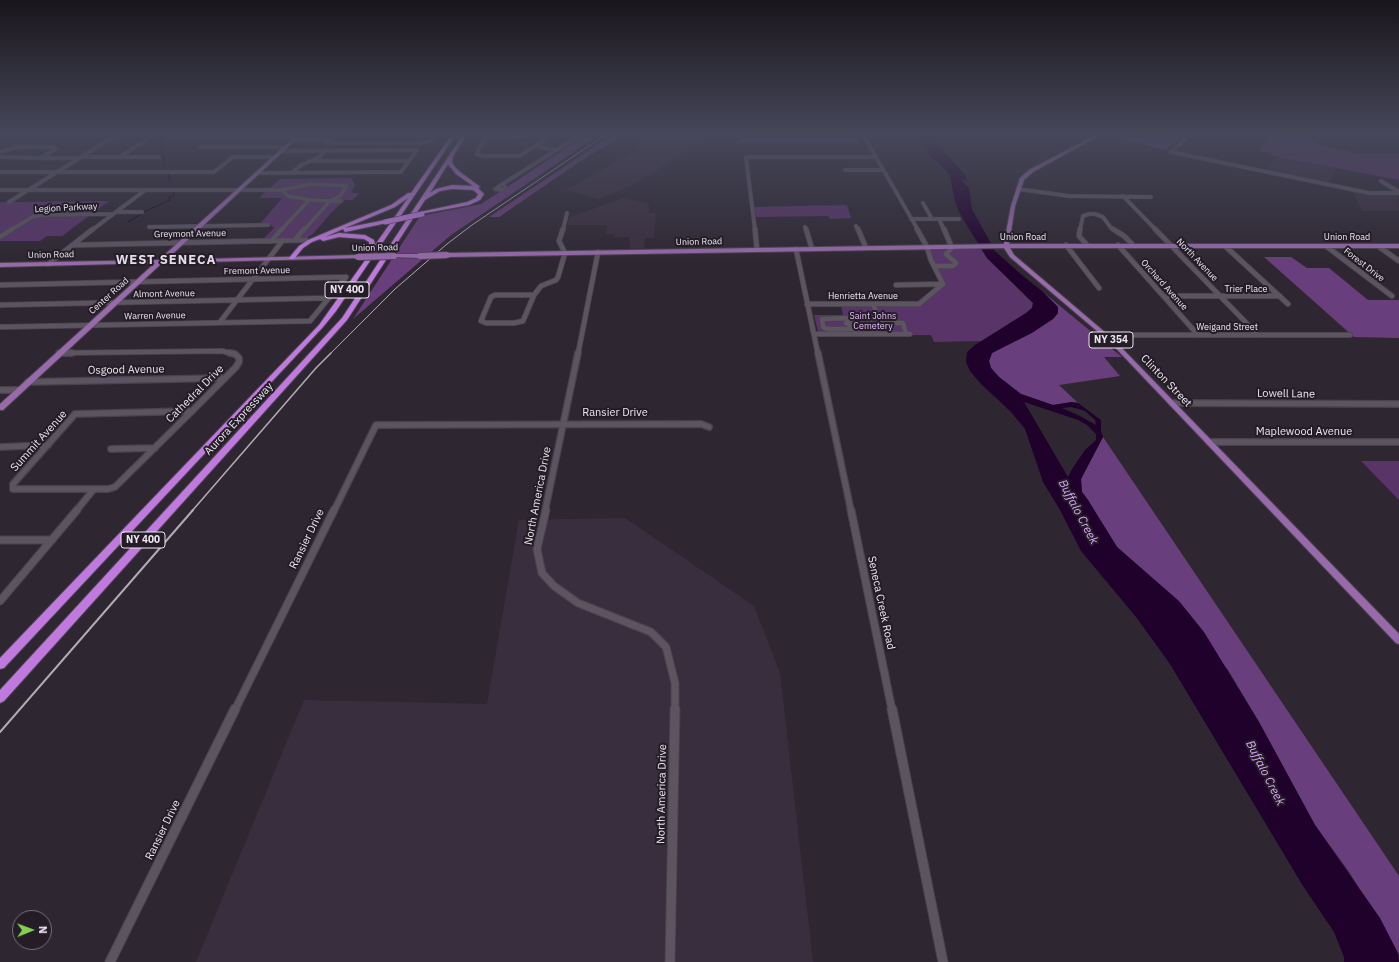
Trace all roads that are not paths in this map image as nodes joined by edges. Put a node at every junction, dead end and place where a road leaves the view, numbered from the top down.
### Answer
1 (47, 178) edge
2 (251, 178) edge
3 (424, 178) edge
4 (437, 178) edge
5 (465, 178) edge
6 (512, 178) edge
7 (748, 178) edge
8 (888, 178) edge
9 (1023, 178) edge
10 (1295, 178) edge
11 (1381, 181) dead end
12 (504, 183) dead end
13 (1018, 189) junction
14 (0, 190) edge
15 (28, 190) junction
16 (237, 190) junction
17 (282, 190) junction
18 (416, 190) junction
19 (144, 191) junction
20 (1399, 192) edge
21 (1123, 196) junction
22 (1151, 196) dead end
23 (309, 200) junction
24 (423, 200) junction
25 (330, 201) junction
26 (341, 201) dead end
27 (9, 202) dead end
28 (923, 203) dead end
29 (142, 212) dead end
30 (115, 213) junction
31 (567, 213) dead end
32 (422, 214) junction
33 (911, 219) junction
34 (932, 219) junction
35 (939, 219) junction
36 (959, 219) dead end
37 (385, 221) junction
38 (268, 225) dead end
39 (198, 226) junction
40 (856, 226) dead end
41 (150, 227) dead end
42 (805, 227) dead end
43 (321, 235) junction
44 (0, 237) edge
45 (283, 240) junction
46 (295, 240) junction
47 (306, 240) dead end
48 (271, 241) junction
49 (314, 242) junction
50 (180, 243) junction
51 (74, 244) junction
52 (1066, 245) junction
53 (1087, 245) junction
54 (1118, 245) junction
55 (1133, 245) junction
56 (951, 246) junction
57 (1002, 246) junction
58 (1172, 246) junction
59 (1225, 246) junction
60 (1326, 246) junction
61 (1378, 246) junction
62 (1399, 246) edge
63 (927, 247) junction
64 (866, 248) junction
65 (796, 249) junction
66 (812, 249) junction
67 (757, 250) junction
68 (373, 251) junction
69 (598, 252) junction
70 (565, 253) junction
71 (292, 258) junction
72 (299, 258) junction
73 (268, 259) junction
74 (160, 261) junction
75 (1399, 261) edge
76 (48, 264) junction
77 (0, 265) edge
78 (934, 266) junction
79 (252, 279) junction
80 (137, 282) junction
81 (0, 284) edge
82 (943, 284) junction
83 (896, 285) dead end
84 (1099, 288) dead end
85 (534, 295) junction
86 (1164, 296) junction
87 (1280, 296) junction
88 (1392, 296) dead end
89 (1221, 297) junction
90 (329, 298) junction
91 (237, 300) junction
92 (114, 303) junction
93 (807, 304) junction
94 (873, 304) junction
95 (1288, 304) dead end
96 (0, 305) edge
97 (878, 317) junction
98 (220, 322) junction
99 (879, 323) junction
100 (90, 325) junction
101 (852, 325) junction
102 (0, 327) edge
103 (814, 334) junction
104 (1104, 335) junction
105 (1198, 335) junction
106 (1258, 335) junction
107 (1350, 335) dead end
108 (59, 353) junction
109 (225, 378) junction
110 (28, 382) junction
111 (0, 390) edge
112 (20, 390) junction
113 (1172, 403) junction
114 (1399, 404) edge
115 (0, 408) edge
116 (192, 411) junction
117 (564, 424) junction
118 (709, 428) dead end
119 (1210, 442) junction
120 (1399, 442) edge
121 (48, 446) junction
122 (0, 447) edge
123 (156, 448) junction
124 (111, 449) dead end
125 (94, 489) junction
126 (0, 540) edge
127 (52, 540) junction
128 (0, 601) edge
129 (1398, 638) edge
130 (0, 665) edge
131 (0, 698) edge
132 (110, 962) edge
133 (670, 962) edge
134 (943, 962) edge

1 - 15 street
2 - 16 main road, Center Road
3 - 18 highway, Aurora Expressway / NY 400
4 - 24 highway, Aurora Expressway / NY 400
5 - 32 highway
6 - 12 street
7 - 67 street
8 - 33 street
9 - 13 main road
10 - 20 street
11 - 20 street
13 - 21 street
13 - 57 main road
14 - 15 street
15 - 19 street
15 - 27 street
16 - 17 street
16 - 19 street
16 - 39 main road, Center Road
17 - 23 street
17 - 25 street
18 - 43 highway
18 - 68 highway, Aurora Expressway / NY 400
19 - 30 street
21 - 22 street
21 - 58 street, North Avenue
23 - 25 street
23 - 48 street
24 - 32 highway
24 - 131 highway, Aurora Expressway / NY 400
25 - 26 street
25 - 46 street
28 - 34 street
29 - 30 street, Legion Parkway
30 - 44 street, Legion Parkway
30 - 51 street
31 - 70 street
32 - 37 highway, bridge
33 - 34 street
33 - 63 street
34 - 35 street
35 - 36 street
35 - 56 street
37 - 43 highway
37 - 49 highway
38 - 39 street
39 - 41 street
39 - 50 main road, Center Road
40 - 64 street
42 - 66 street
43 - 71 highway
45 - 46 street, Greymont Avenue
45 - 48 street, Greymont Avenue
45 - 73 street
46 - 47 street, Greymont Avenue
48 - 50 street, Greymont Avenue
49 - 68 highway
49 - 72 highway
50 - 51 street, Greymont Avenue
50 - 74 main road, Center Road
51 - 76 street
52 - 53 main road, Union Road
52 - 57 main road, Union Road
52 - 84 street
53 - 54 main road, Union Road
53 - 55 street
54 - 55 main road, Union Road
54 - 86 street, Orchard Avenue
55 - 58 main road, Union Road
56 - 57 main road, Union Road
56 - 63 main road, Union Road
56 - 78 street
57 - 104 main road, Clinton Street / NY 354
58 - 59 main road, Union Road
58 - 89 street, North Avenue
59 - 60 main road, Union Road
59 - 87 street
60 - 61 main road, Union Road
60 - 88 street, Forest Drive
61 - 62 main road, Union Road
61 - 75 street
63 - 64 main road, Union Road
63 - 78 street
64 - 66 main road, Union Road
65 - 66 main road, Union Road
65 - 67 main road, Union Road
65 - 93 street, Seneca Creek Road
67 - 69 main road, Union Road
68 - 130 highway, Aurora Expressway / NY 400
69 - 70 main road, Union Road
69 - 117 street, North America Drive
70 - 72 main road, Union Road, bridge
70 - 85 street
71 - 72 main road, Union Road
71 - 73 main road, Union Road
73 - 74 main road, Union Road
73 - 79 street
74 - 76 main road, Union Road
74 - 80 main road, Center Road
76 - 77 main road, Union Road
78 - 82 street
79 - 80 street, Fremont Avenue
79 - 90 street, Fremont Avenue
79 - 91 street
80 - 81 street, Fremont Avenue
80 - 92 main road, Center Road
82 - 83 street
82 - 94 street, Henrietta Avenue
85 - 85 street
86 - 89 street, Trier Place
86 - 105 street, Orchard Avenue
87 - 89 street, Trier Place
87 - 95 street
89 - 106 street, North Avenue
90 - 91 street, Almont Avenue
90 - 98 street, Warren Avenue
91 - 92 street, Almont Avenue
91 - 98 street
92 - 96 street, Almont Avenue
92 - 100 main road, Center Road
93 - 94 street, Henrietta Avenue
93 - 103 street, Seneca Creek Road
94 - 97 street
97 - 99 street
97 - 101 street
98 - 100 street, Warren Avenue
99 - 101 street
99 - 101 street
100 - 102 street, Warren Avenue
100 - 108 main road, Center Road
101 - 101 street
101 - 103 street
103 - 134 street, Seneca Creek Road
104 - 105 street, Weigand Street
104 - 113 main road, Clinton Street / NY 354
105 - 106 street, Weigand Street
106 - 107 street, Weigand Street
108 - 109 street, Cathedral Drive
108 - 110 main road, Center Road
109 - 110 street, Osgood Avenue
109 - 116 street, Cathedral Drive
110 - 112 main road, Center Road
111 - 112 street
112 - 115 main road, Center Road
113 - 114 street, Lowell Lane
113 - 119 main road, Clinton Street / NY 354
116 - 121 street, Summit Avenue
116 - 123 street, Cathedral Drive
117 - 118 street, Ransier Drive
117 - 132 street, Ransier Drive
117 - 133 street, North America Drive
119 - 120 street, Maplewood Avenue
119 - 129 main road, Clinton Street / NY 354
121 - 122 street
121 - 125 street, Summit Avenue
123 - 124 street
123 - 125 street, Cathedral Drive
125 - 127 street
126 - 127 street
127 - 128 street

